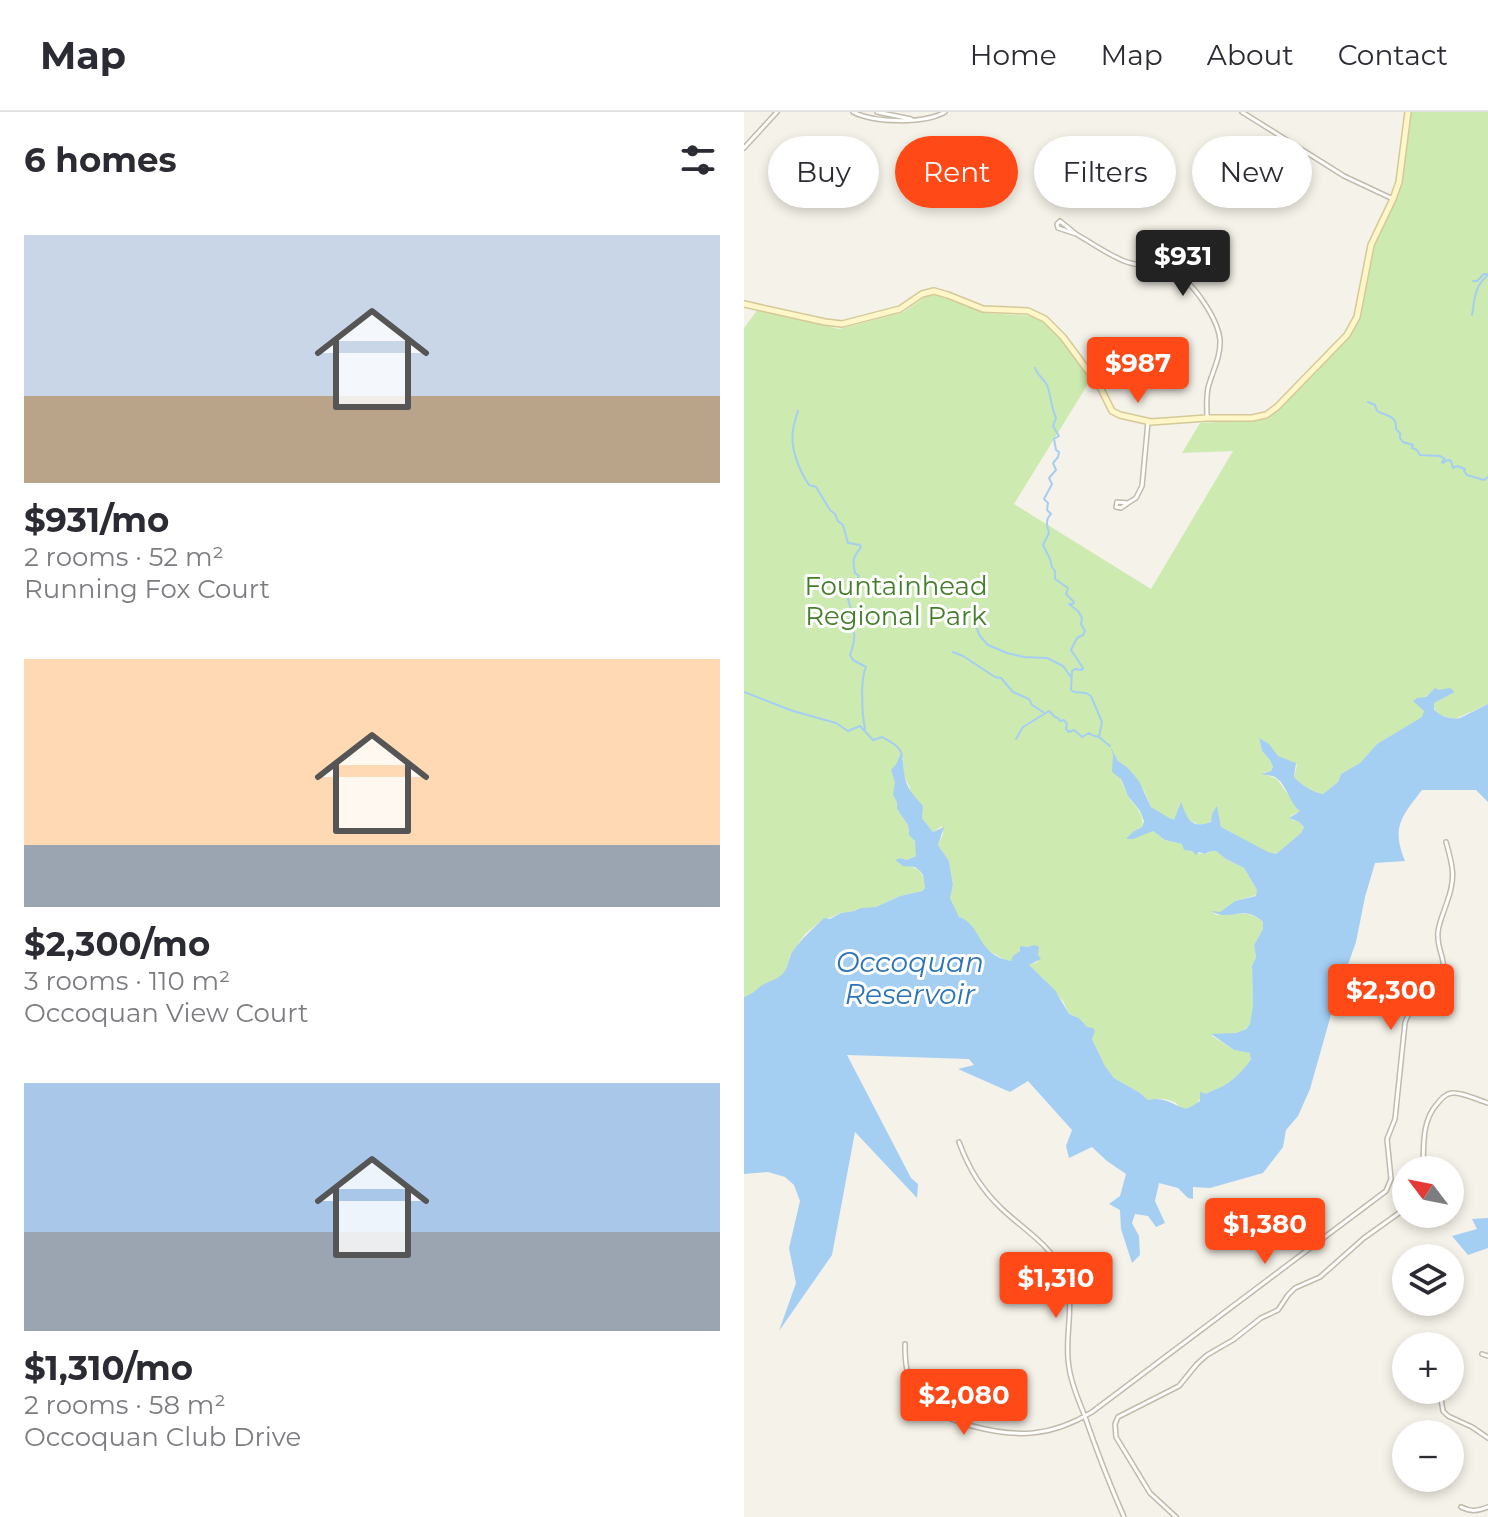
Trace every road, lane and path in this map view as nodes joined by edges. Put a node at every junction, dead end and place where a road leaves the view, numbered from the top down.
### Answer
1 (777, 112) edge
2 (853, 112) edge
3 (877, 112) edge
4 (945, 112) edge
5 (1242, 112) edge
6 (1408, 112) edge
7 (911, 119) junction
8 (744, 148) edge
9 (1393, 199) junction
10 (1076, 234) dead end
11 (744, 304) edge
12 (1207, 418) junction
13 (1148, 422) junction
14 (1128, 503) dead end
15 (1446, 842) dead end
16 (1488, 1103) edge
17 (959, 1142) dead end
18 (1423, 1156) edge
19 (1392, 1218) edge
20 (905, 1344) dead end
21 (1482, 1354) dead end
22 (1488, 1356) edge
23 (1442, 1404) edge
24 (1085, 1416) junction
25 (1488, 1438) edge
26 (1461, 1507) dead end
27 (1488, 1507) edge
28 (1124, 1517) edge
29 (1176, 1517) edge

1 - 8 street
2 - 7 street
3 - 7 street
4 - 7 street
5 - 9 street
6 - 9 street
9 - 12 street
10 - 12 street
11 - 13 street
12 - 13 street
13 - 14 street
15 - 24 street
16 - 18 street
17 - 24 street
19 - 29 street
20 - 24 street
21 - 22 street
23 - 25 street
24 - 28 street
26 - 27 street

